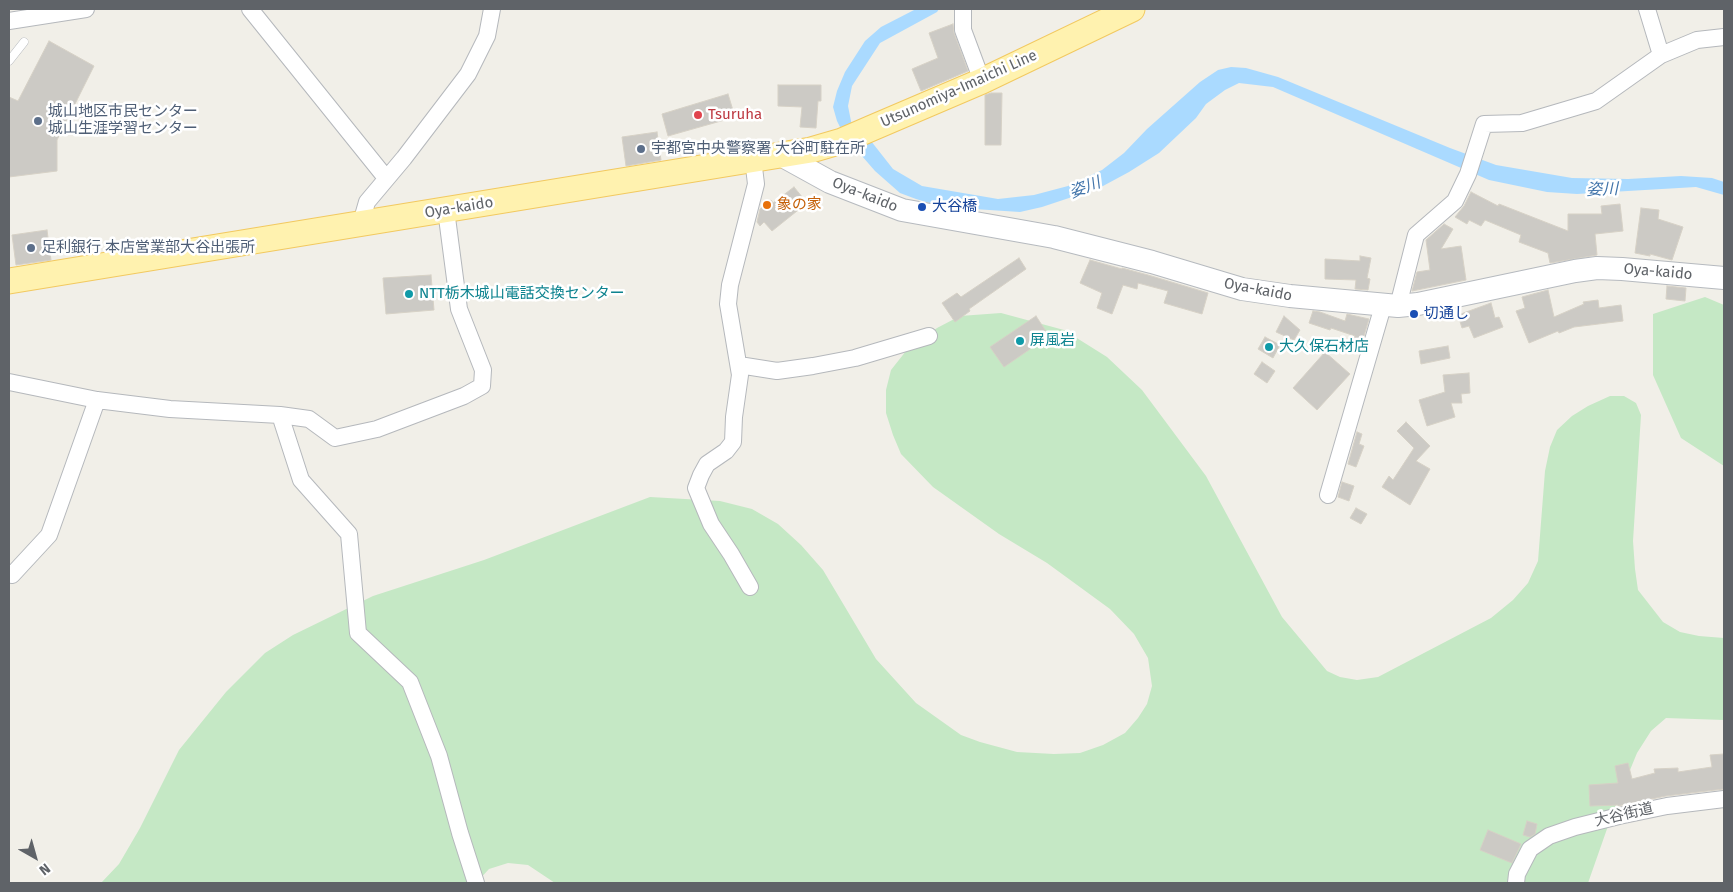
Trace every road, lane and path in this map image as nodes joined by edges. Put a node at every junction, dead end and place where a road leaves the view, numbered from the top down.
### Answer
1 (86, 9) edge
2 (250, 9) edge
3 (492, 9) edge
4 (964, 9) edge
5 (1132, 9) edge
6 (1647, 9) edge
7 (9, 21) edge
8 (1724, 37) edge
9 (24, 42) dead end
10 (1661, 55) junction
11 (9, 61) edge
12 (982, 81) junction
13 (781, 155) junction
14 (753, 159) junction
15 (386, 178) junction
16 (446, 210) junction
17 (362, 223) junction
18 (1724, 278) edge
19 (9, 281) edge
20 (1390, 306) junction
21 (929, 336) dead end
22 (739, 365) junction
23 (9, 382) edge
24 (97, 400) junction
25 (280, 414) junction
26 (1328, 495) dead end
27 (9, 572) edge
28 (750, 587) dead end
29 (1724, 799) edge
30 (476, 883) edge
31 (1516, 883) edge

1 - 7 street
2 - 15 street
3 - 15 street
4 - 12 street
5 - 12 main road, Utsunomiya-Imaichi Line
6 - 10 street
8 - 10 street
9 - 11 lane
10 - 20 street
12 - 13 main road, Utsunomiya-Imaichi Line
13 - 14 main road, Oya-kaido
13 - 20 main road, Oya-kaido
14 - 16 main road, Oya-kaido
14 - 22 street
15 - 17 street
16 - 17 main road, Oya-kaido
16 - 25 street
17 - 19 main road, Oya-kaido
18 - 20 main road, Oya-kaido
20 - 26 street
21 - 22 street
22 - 28 street
23 - 24 street
24 - 25 street
24 - 27 street
25 - 30 street
29 - 31 street, 大谷街道

